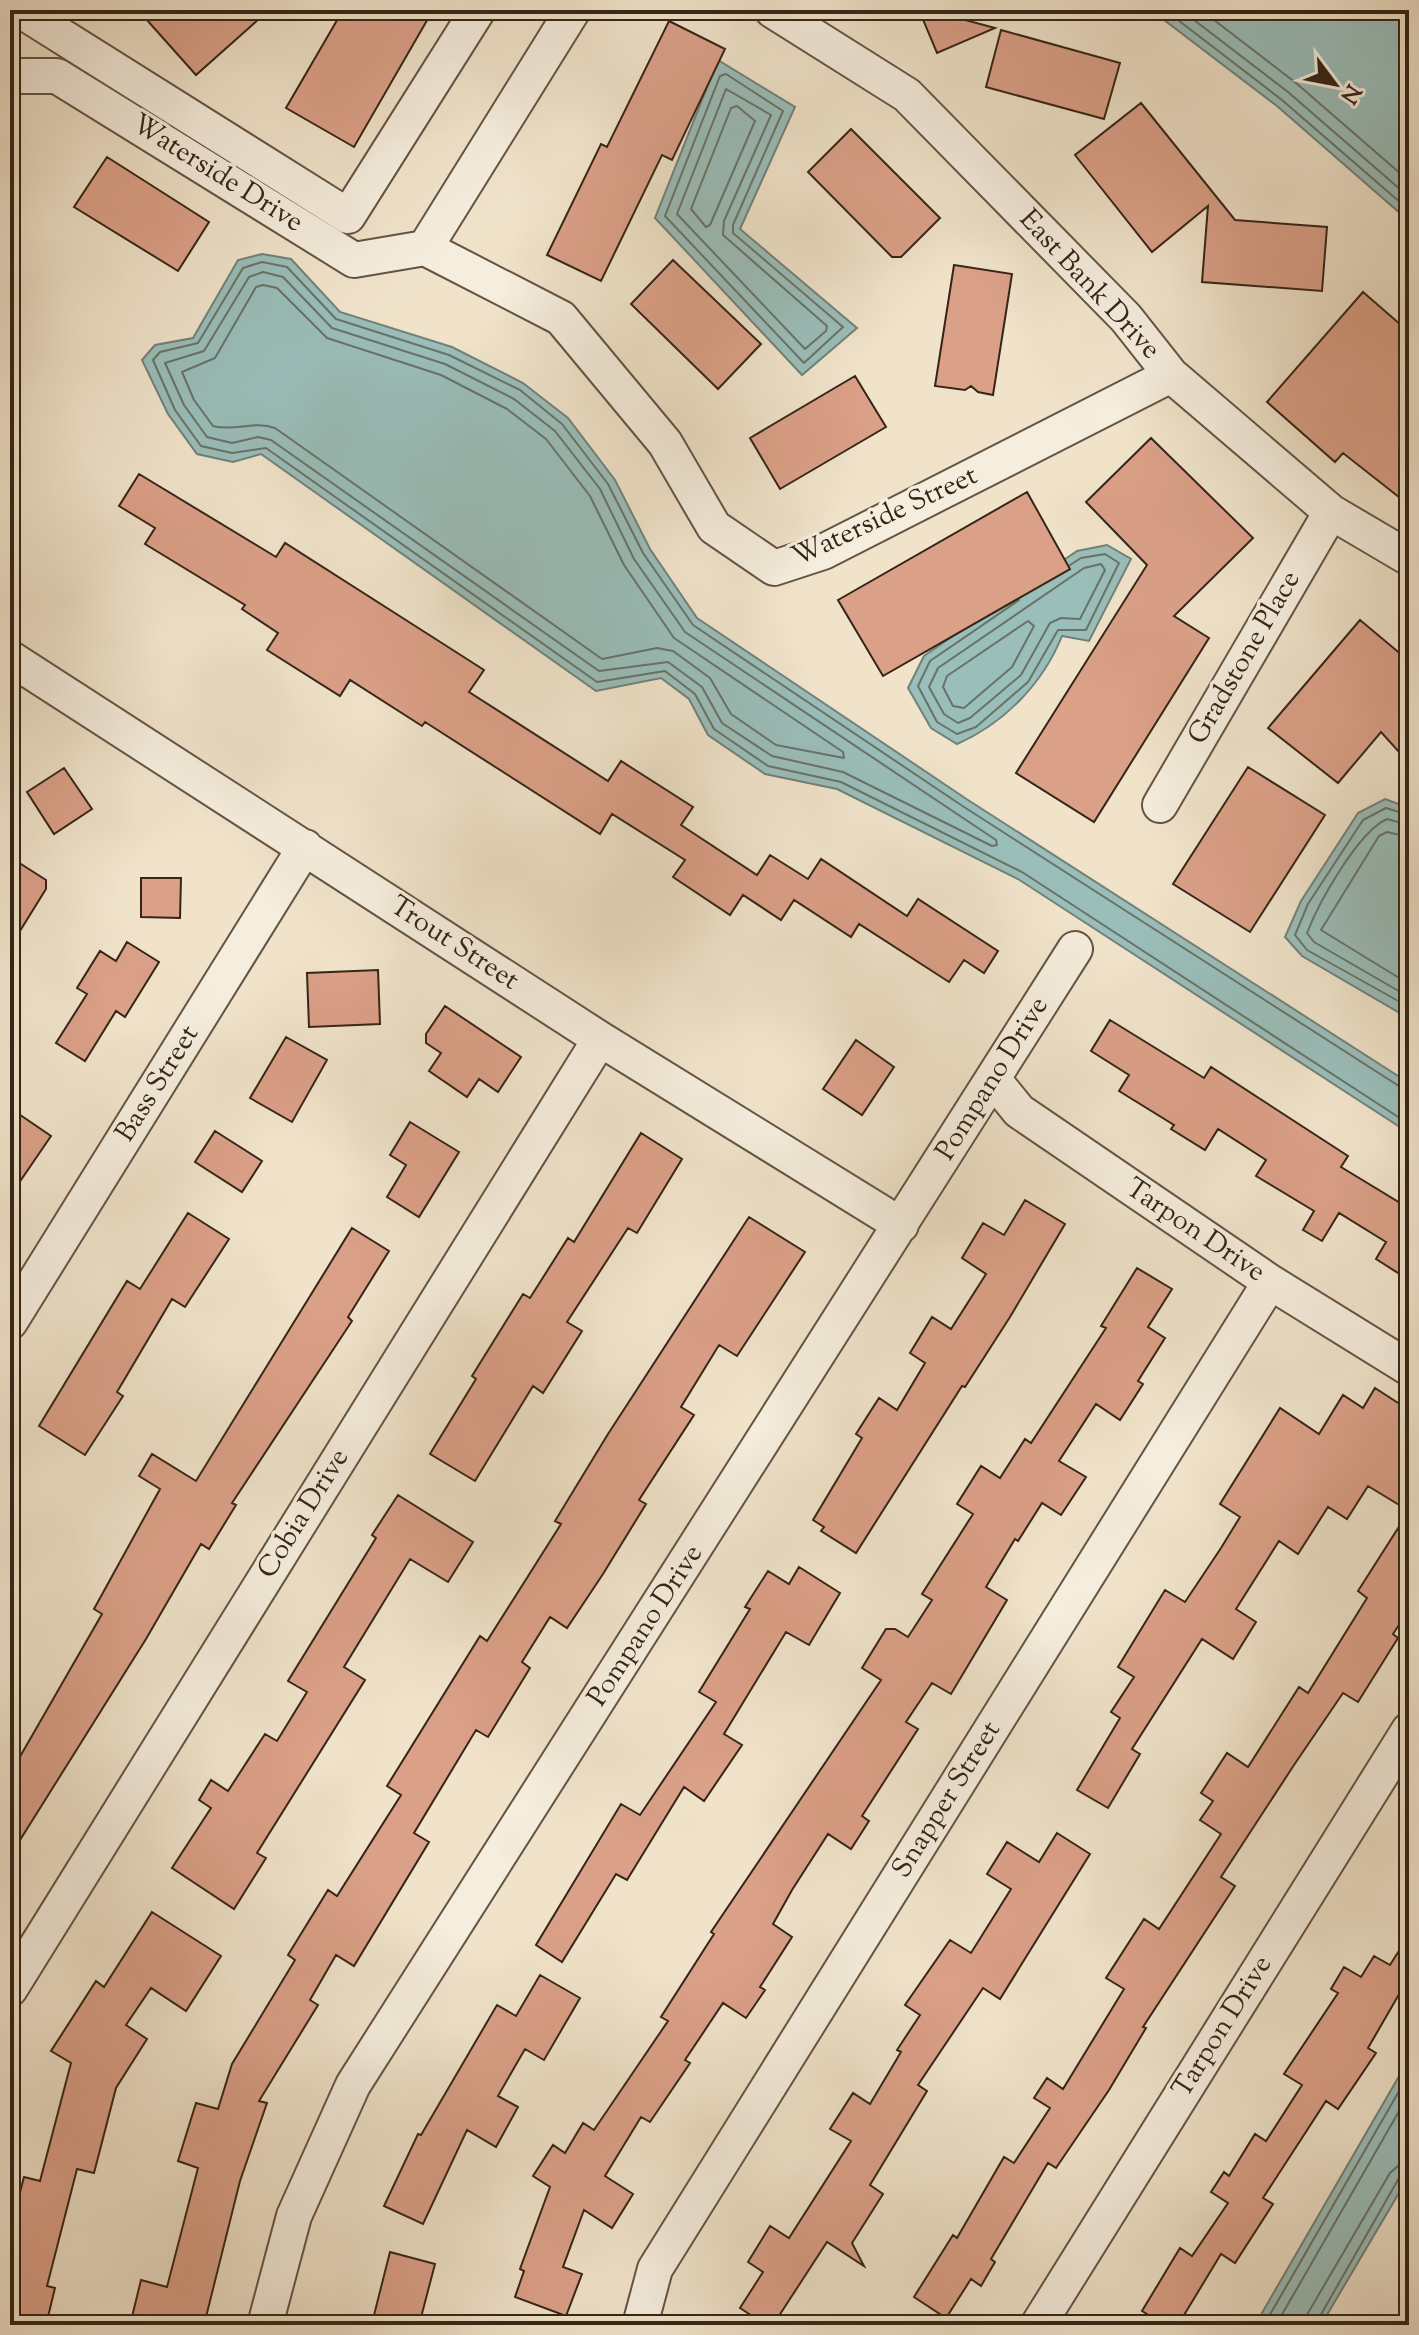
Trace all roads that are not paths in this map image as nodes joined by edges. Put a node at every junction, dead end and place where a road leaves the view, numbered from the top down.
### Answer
1 (478, 10) edge
2 (573, 10) edge
3 (772, 10) edge
4 (45, 16) edge
5 (12, 82) edge
6 (425, 248) junction
7 (1171, 375) junction
8 (1331, 512) junction
9 (1409, 558) edge
10 (10, 658) edge
11 (1160, 805) dead end
12 (305, 847) junction
13 (1075, 949) dead end
14 (600, 1039) junction
15 (993, 1079) junction
16 (901, 1225) junction
17 (1270, 1282) junction
18 (10, 1322) edge
19 (1409, 1368) edge
20 (1409, 1730) edge
21 (10, 1989) edge
22 (265, 2325) edge
23 (640, 2325) edge
24 (1038, 2325) edge

1 - 4 street
2 - 6 street
3 - 7 street, East Bank Drive
5 - 6 street, Waterside Drive
6 - 7 street, Waterside Street
7 - 8 street, East Bank Drive
8 - 9 street, East Bank Drive
8 - 11 street, Gradstone Place
10 - 12 street, Trout Street
12 - 14 street, Trout Street
12 - 18 street, Bass Street
13 - 15 street, Pompano Drive
14 - 16 street, Trout Street
14 - 21 street, Cobia Drive
15 - 16 street, Pompano Drive
15 - 17 street, Tarpon Drive
16 - 22 street, Pompano Drive
17 - 19 street, Tarpon Drive
17 - 23 street, Snapper Street
20 - 24 street, Tarpon Drive

